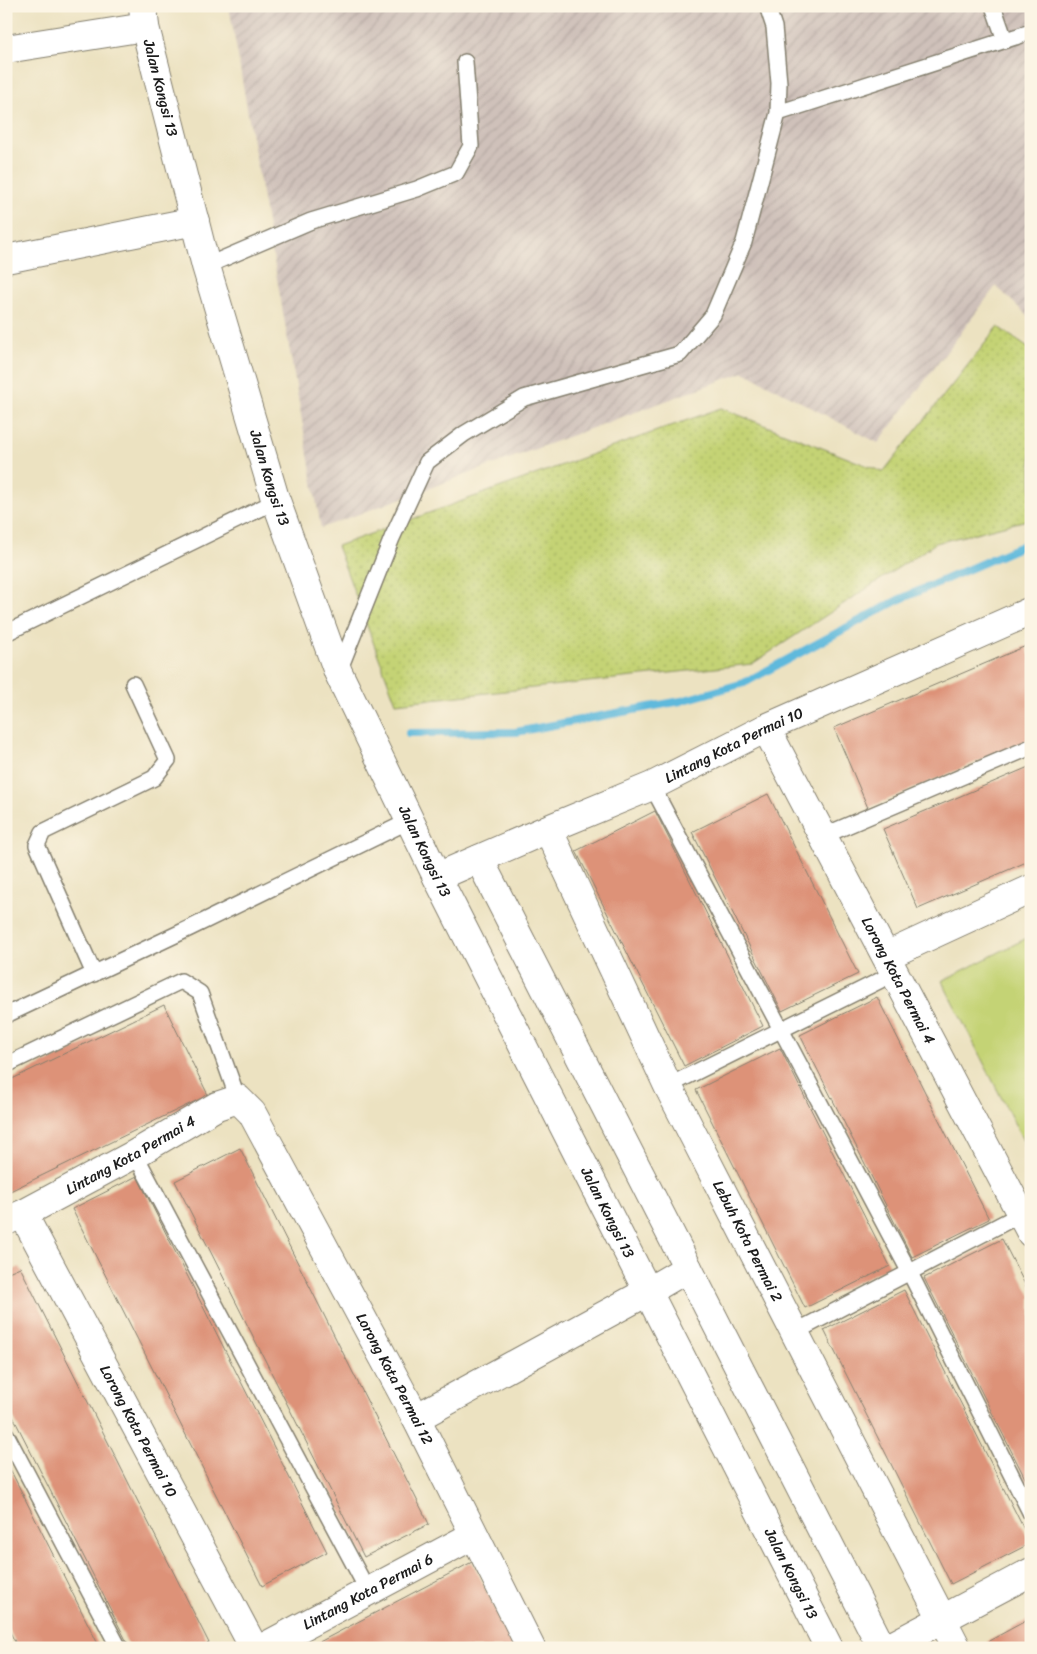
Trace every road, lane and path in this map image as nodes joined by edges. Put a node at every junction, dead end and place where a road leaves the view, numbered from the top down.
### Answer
1 (768, 6) edge
2 (993, 6) edge
3 (144, 17) edge
4 (1031, 32) edge
5 (1006, 40) junction
6 (6, 49) edge
7 (465, 62) dead end
8 (778, 113) junction
9 (195, 221) junction
10 (6, 259) edge
11 (206, 266) junction
12 (276, 501) junction
13 (1029, 618) edge
14 (6, 633) edge
15 (338, 672) junction
16 (133, 684) dead end
17 (766, 728) junction
18 (1031, 747) edge
19 (652, 786) junction
20 (409, 821) junction
21 (548, 829) junction
22 (823, 836) junction
23 (479, 859) junction
24 (437, 877) junction
25 (1031, 889) edge
26 (890, 965) junction
27 (94, 974) junction
28 (6, 1015) edge
29 (782, 1030) junction
30 (6, 1065) edge
31 (668, 1086) junction
32 (245, 1106) junction
33 (135, 1154) junction
34 (14, 1218) edge
35 (1026, 1223) edge
36 (688, 1268) junction
37 (909, 1272) junction
38 (647, 1292) junction
39 (795, 1332) junction
40 (416, 1418) junction
41 (6, 1434) edge
42 (1031, 1514) edge
43 (474, 1535) junction
44 (1031, 1572) edge
45 (368, 1591) junction
46 (942, 1618) junction
47 (528, 1647) edge
48 (118, 1648) edge
49 (254, 1648) edge
50 (262, 1648) edge
51 (829, 1648) edge
52 (882, 1648) edge
53 (888, 1648) edge
54 (957, 1648) edge

1 - 8 lane
2 - 5 lane
3 - 6 street
3 - 9 street, Jalan Kongsi 13
4 - 5 lane
5 - 8 lane
7 - 11 lane
8 - 15 lane
9 - 10 street
9 - 11 street, Jalan Kongsi 13
11 - 12 street, Jalan Kongsi 13
12 - 14 lane
12 - 15 street, Jalan Kongsi 13
13 - 17 street, Lintang Kota Permai 10
15 - 20 street, Jalan Kongsi 13
16 - 27 lane
17 - 19 street, Lintang Kota Permai 10
17 - 22 street, Lorong Kota Permai 4
18 - 22 lane
19 - 21 street, Lintang Kota Permai 10
19 - 29 lane
20 - 24 street, Jalan Kongsi 13
20 - 27 lane
21 - 23 street, Lintang Kota Permai 10
21 - 31 street, Lebuh Kota Permai 2
22 - 26 street, Lorong Kota Permai 4
23 - 24 street, Lintang Kota Permai 10
23 - 36 street
24 - 38 street, Jalan Kongsi 13
25 - 26 street
26 - 29 lane
26 - 35 street, Lorong Kota Permai 4
27 - 28 lane
29 - 31 lane
29 - 37 lane
30 - 32 lane
31 - 39 street, Lebuh Kota Permai 2
32 - 33 street, Lintang Kota Permai 4
32 - 40 street, Lorong Kota Permai 12
33 - 34 street, Lintang Kota Permai 4
33 - 45 lane
34 - 49 street, Lorong Kota Permai 10
35 - 37 lane
36 - 38 street
36 - 52 street
37 - 39 lane
37 - 42 lane
38 - 40 street
38 - 51 street, Jalan Kongsi 13
39 - 46 street, Lebuh Kota Permai 2
40 - 43 street, Lorong Kota Permai 12
41 - 48 lane
43 - 45 street, Lintang Kota Permai 6
43 - 47 street, Lorong Kota Permai 12
44 - 46 street
45 - 50 street, Lintang Kota Permai 6
46 - 53 street
46 - 54 street, Lebuh Kota Permai 2

